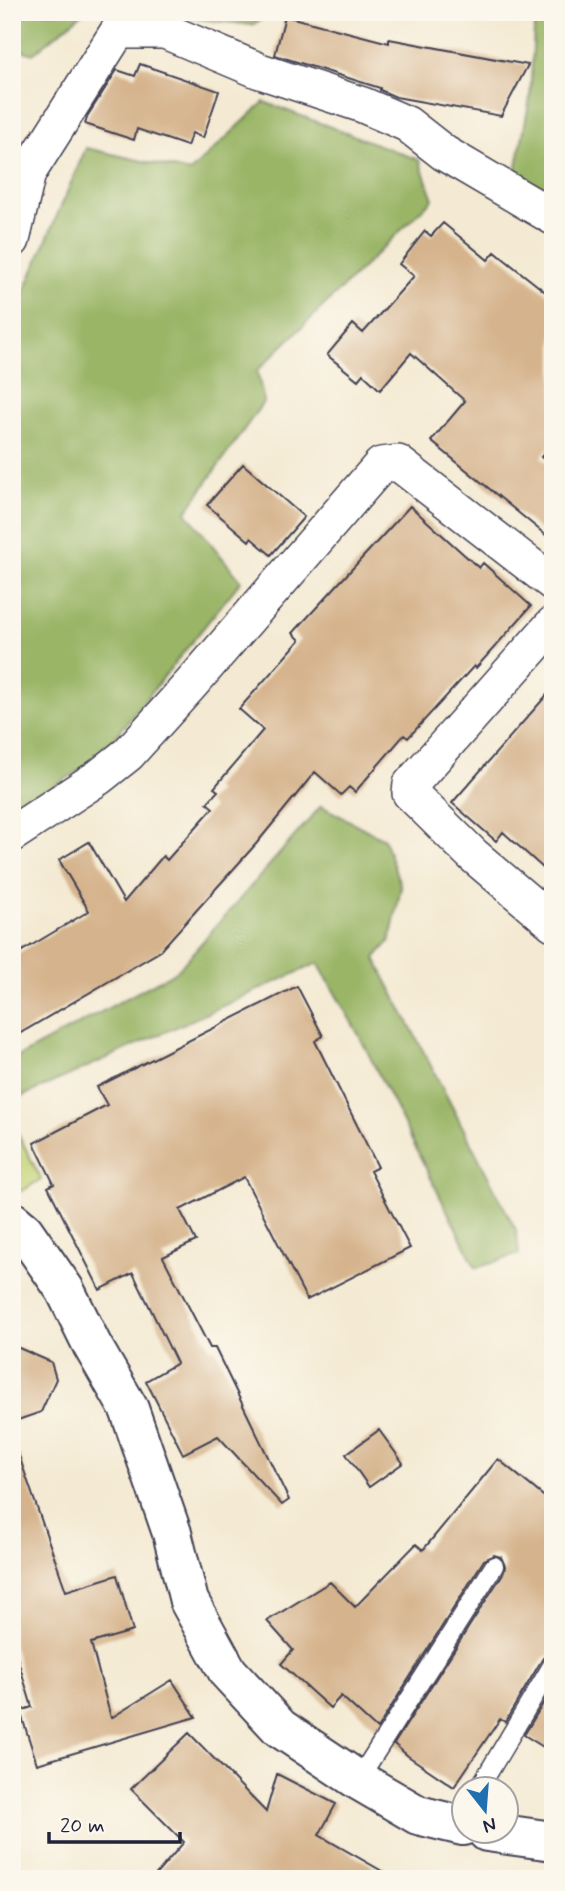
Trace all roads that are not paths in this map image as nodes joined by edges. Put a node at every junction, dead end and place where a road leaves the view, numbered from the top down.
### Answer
1 (553, 217) edge
2 (12, 240) edge
3 (553, 583) edge
4 (553, 624) edge
5 (12, 834) edge
6 (553, 923) edge
7 (12, 1221) edge
8 (494, 1566) dead end
9 (553, 1664) edge
10 (486, 1776) edge
11 (358, 1780) junction
12 (449, 1821) edge
13 (520, 1834) edge
14 (553, 1841) edge

1 - 2 street
3 - 5 street
4 - 6 street
7 - 11 street
8 - 11 lane
9 - 10 lane
11 - 12 street
13 - 14 street

